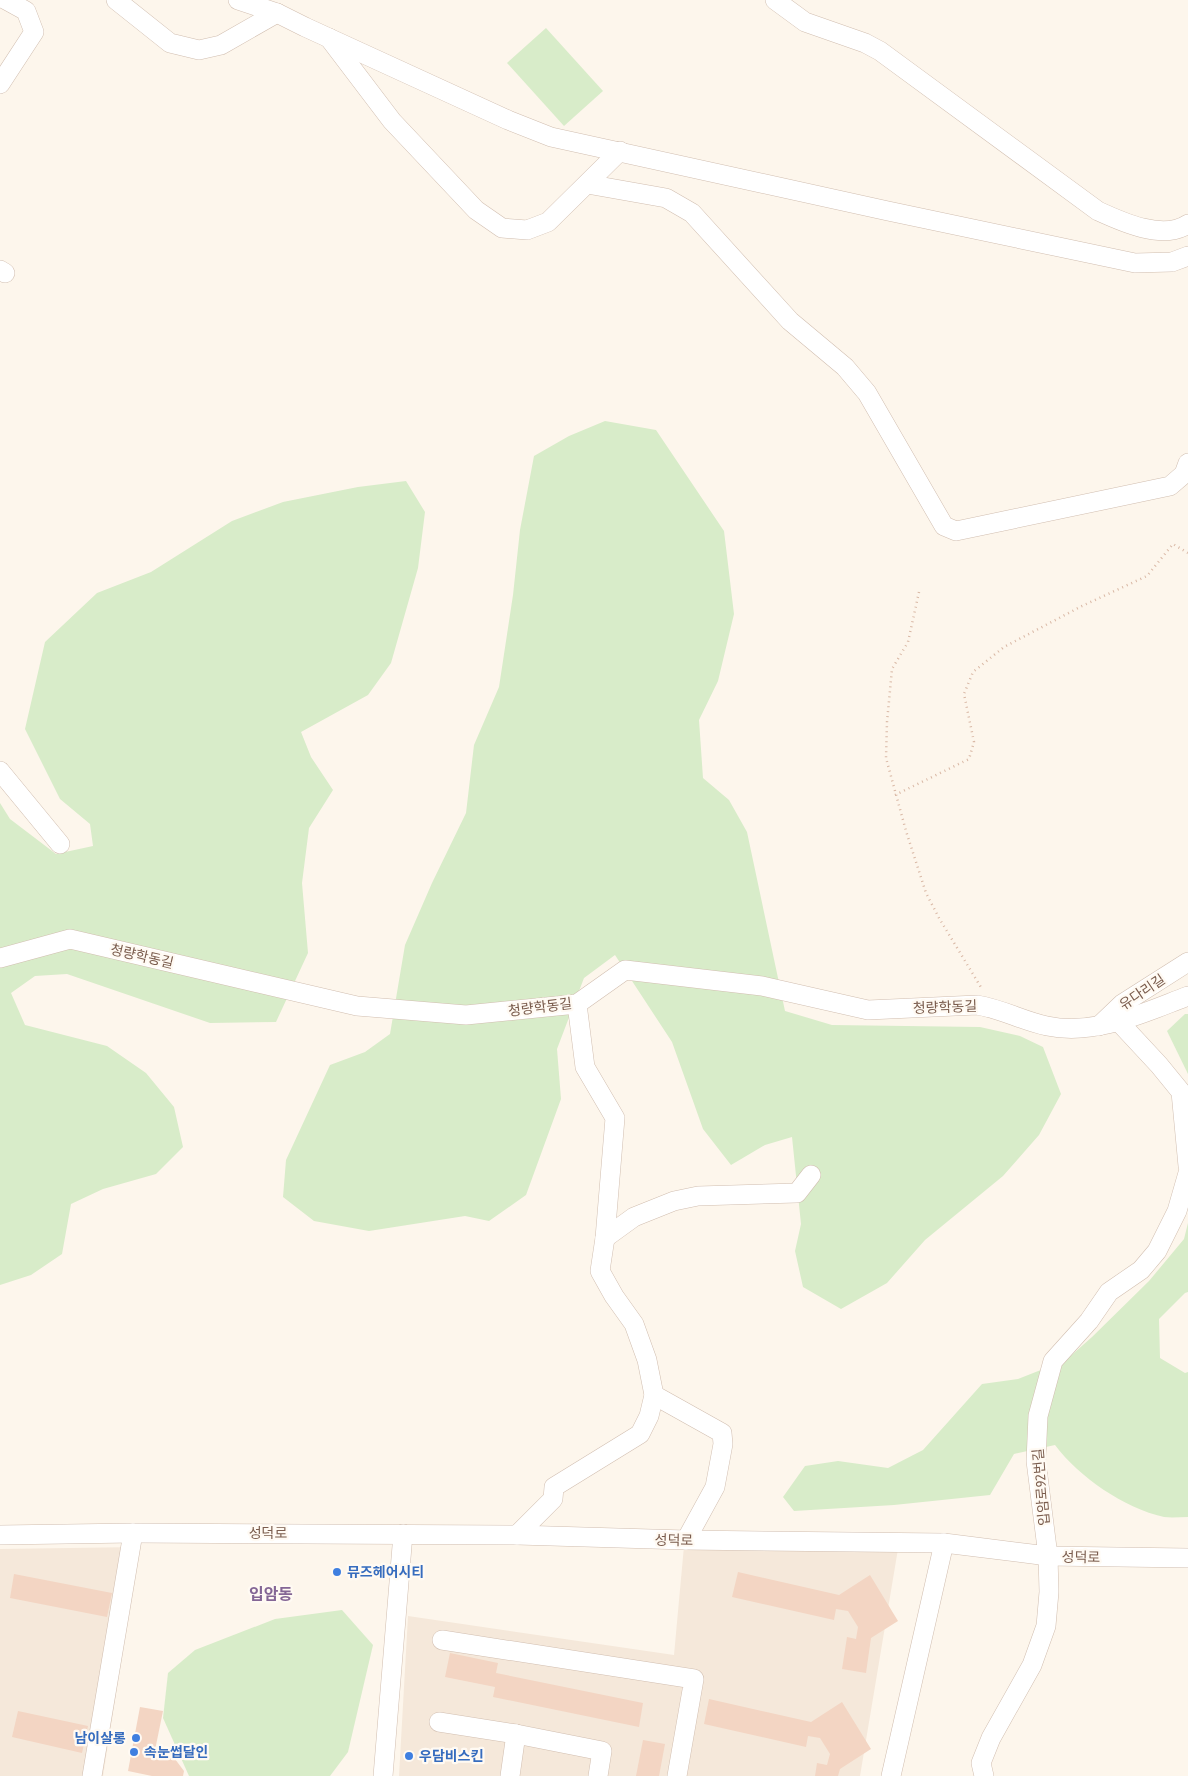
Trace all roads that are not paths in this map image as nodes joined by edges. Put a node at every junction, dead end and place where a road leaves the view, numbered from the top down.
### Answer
1 (6, 0) edge
2 (116, 0) edge
3 (238, 0) edge
4 (775, 0) edge
5 (277, 13) junction
6 (328, 37) junction
7 (0, 84) edge
8 (620, 151) junction
9 (587, 184) junction
10 (1188, 224) edge
11 (1188, 256) edge
12 (1188, 463) edge
13 (0, 771) edge
14 (60, 844) dead end
15 (0, 958) edge
16 (1188, 962) edge
17 (1188, 996) edge
18 (577, 1004) junction
19 (1119, 1022) junction
20 (1099, 1026) junction
21 (1188, 1166) edge
22 (1188, 1173) edge
23 (811, 1175) dead end
24 (606, 1238) junction
25 (654, 1395) junction
26 (133, 1533) junction
27 (404, 1534) junction
28 (0, 1535) edge
29 (516, 1535) junction
30 (686, 1540) junction
31 (944, 1543) junction
32 (1048, 1556) junction
33 (1188, 1558) edge
34 (442, 1640) dead end
35 (439, 1722) dead end
36 (516, 1734) junction
37 (92, 1776) edge
38 (383, 1776) edge
39 (510, 1776) edge
40 (598, 1776) edge
41 (677, 1776) edge
42 (892, 1776) edge
43 (984, 1776) edge

1 - 7 street
2 - 5 street
3 - 5 street
4 - 10 street
5 - 6 street
6 - 8 street
6 - 9 street
8 - 9 street
8 - 11 street
9 - 12 street
13 - 14 street
15 - 18 street, 청량학동길
16 - 20 street, 유다리길
17 - 19 street, 청량학동길
18 - 20 street, 청량학동길
18 - 24 street
19 - 20 street, 청량학동길
19 - 21 street
22 - 32 street, 입암로92번길
23 - 24 street
24 - 25 street
25 - 29 street
25 - 30 street
26 - 27 street, 성덕로
26 - 28 street, 성덕로
26 - 37 street
27 - 29 street, 성덕로
27 - 38 street
29 - 30 street, 성덕로
30 - 31 street, 성덕로
31 - 32 street, 성덕로
31 - 42 street
32 - 33 street, 성덕로
32 - 43 street, 입암로92번길
34 - 41 street
35 - 36 street
36 - 39 street
36 - 40 street

